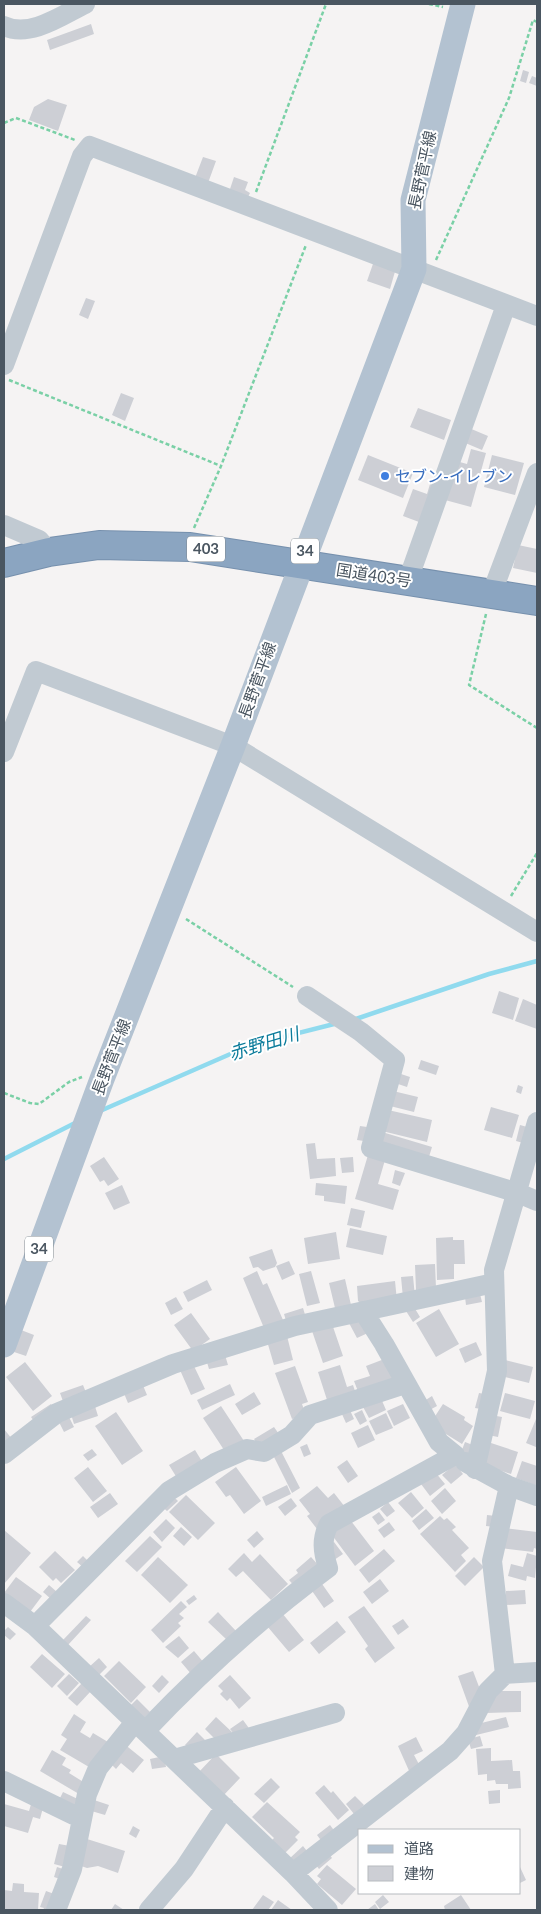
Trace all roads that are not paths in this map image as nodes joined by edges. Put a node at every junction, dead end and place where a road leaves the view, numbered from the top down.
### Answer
1 (85, 4) edge
2 (463, 4) edge
3 (4, 26) edge
4 (421, 272) junction
5 (506, 305) junction
6 (537, 316) edge
7 (4, 365) edge
8 (537, 473) edge
9 (4, 526) edge
10 (49, 552) junction
11 (4, 563) edge
12 (300, 564) junction
13 (408, 580) junction
14 (490, 595) junction
15 (537, 601) edge
16 (233, 746) junction
17 (4, 752) edge
18 (537, 932) edge
19 (307, 996) road end
20 (537, 1122) edge
21 (518, 1193) junction
22 (537, 1201) edge
23 (494, 1283) junction
24 (363, 1311) junction
25 (4, 1345) edge
26 (406, 1384) junction
27 (4, 1454) edge
28 (455, 1455) junction
29 (476, 1469) junction
30 (509, 1486) junction
31 (537, 1496) edge
32 (4, 1603) edge
33 (35, 1626) junction
34 (537, 1672) edge
35 (505, 1674) junction
36 (335, 1713) dead end
37 (140, 1726) junction
38 (174, 1760) junction
39 (4, 1780) edge
40 (225, 1807) junction
41 (82, 1819) junction
42 (293, 1873) junction
43 (56, 1910) edge
44 (149, 1910) edge
45 (328, 1910) edge

1 - 3 street
2 - 4 main road, 長野菅平線 / 34
4 - 5 street
4 - 7 street
4 - 12 main road, 長野菅平線 / 34
5 - 6 street
5 - 13 street
8 - 14 street
9 - 10 street
10 - 11 highway, 国道403号 / 403
10 - 12 highway, 国道403号 / 403
12 - 13 highway, 国道403号 / 403
12 - 16 main road, 長野菅平線 / 34
13 - 14 highway, 国道403号 / 403
14 - 15 highway, 国道403号 / 403
16 - 17 street
16 - 18 street
16 - 25 main road, 長野菅平線 / 34
19 - 21 street
20 - 21 street
21 - 22 street
21 - 23 street
23 - 24 street
23 - 29 street
24 - 26 street
24 - 27 street
26 - 28 street
26 - 33 street
28 - 29 street
28 - 37 street
29 - 30 street
30 - 31 street
30 - 35 street
32 - 33 street
33 - 37 street
34 - 35 street
35 - 42 street
36 - 38 street
37 - 38 street
37 - 41 street
38 - 40 street
39 - 41 street
40 - 42 street
40 - 44 street
41 - 43 street
42 - 45 street

